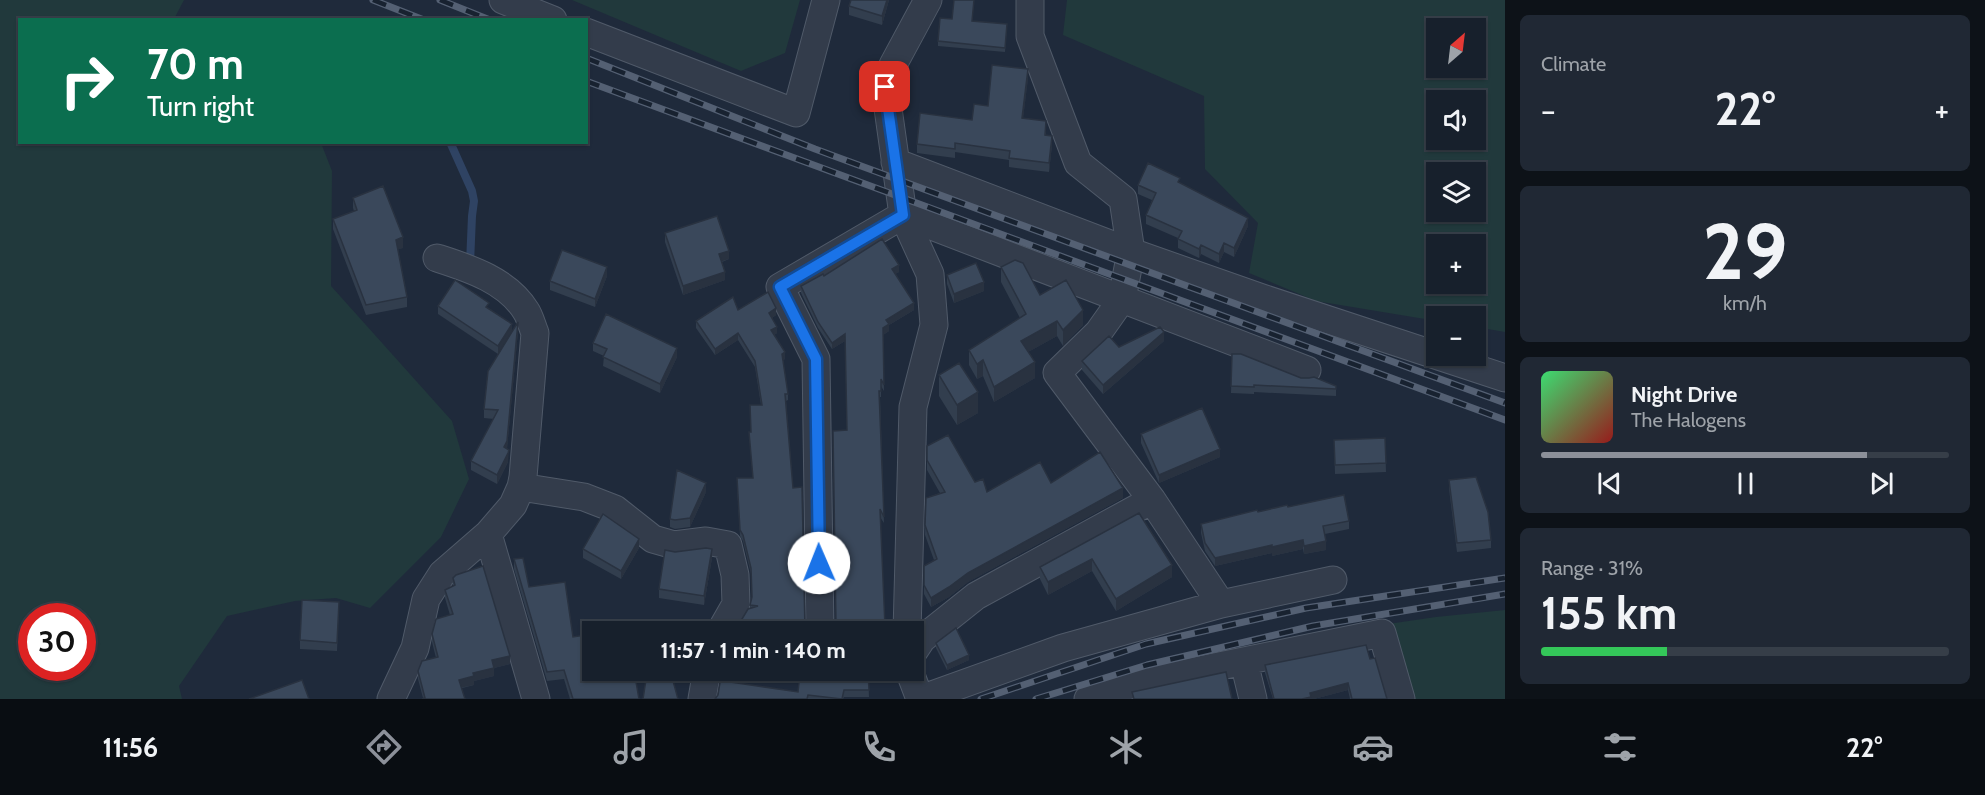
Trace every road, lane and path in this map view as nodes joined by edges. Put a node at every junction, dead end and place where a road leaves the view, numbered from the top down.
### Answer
1 (503, 0) edge
2 (826, 0) edge
3 (928, 0) edge
4 (1030, 0) edge
5 (548, 18) edge
6 (588, 33) edge
7 (895, 162) junction
8 (903, 215) junction
9 (1131, 252) junction
10 (437, 258) dead end
11 (1122, 299) junction
12 (1307, 370) dead end
13 (1505, 378) edge
14 (520, 487) junction
15 (1152, 500) junction
16 (488, 534) junction
17 (1333, 580) dead end
18 (1221, 604) junction
19 (726, 621) edge
20 (820, 621) edge
21 (906, 621) edge
22 (924, 637) edge
23 (1244, 662) junction
24 (705, 681) edge
25 (913, 681) edge
26 (391, 699) edge
27 (536, 699) edge
28 (702, 699) edge
29 (920, 699) edge
30 (1088, 699) edge
31 (1253, 699) edge
32 (1401, 699) edge

1 - 5 street
2 - 6 street
3 - 7 street
4 - 9 street
7 - 8 street
7 - 9 street
8 - 11 street
8 - 20 street
8 - 21 street
9 - 11 street
9 - 13 street
10 - 14 street
11 - 12 street
11 - 15 street
14 - 16 street
14 - 19 street
15 - 18 street
15 - 22 street
16 - 26 street
16 - 27 street
17 - 18 street
18 - 29 street
23 - 30 street
23 - 31 street
23 - 32 street
24 - 28 street
25 - 29 street

